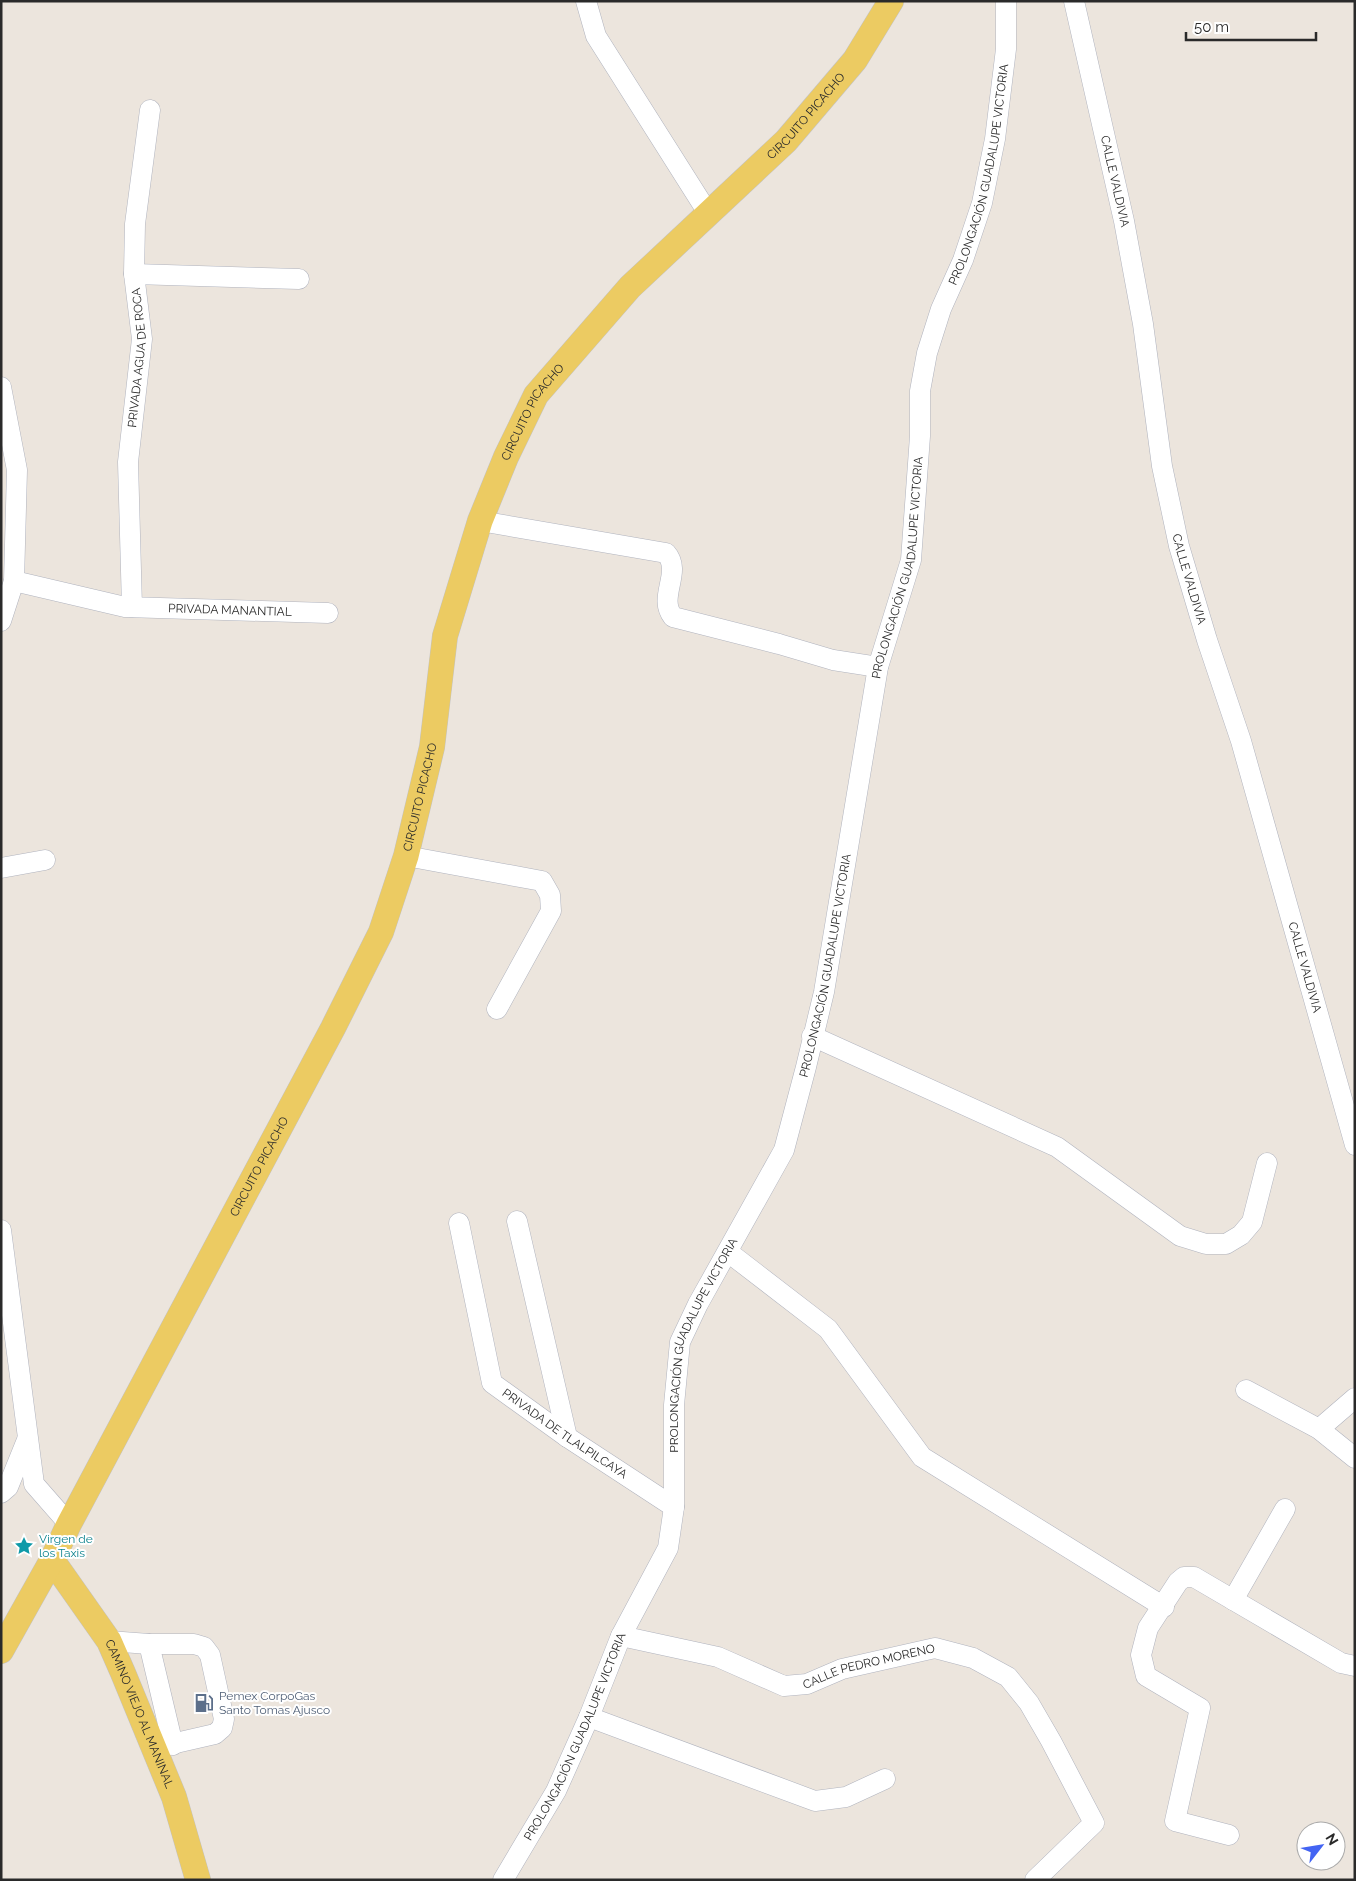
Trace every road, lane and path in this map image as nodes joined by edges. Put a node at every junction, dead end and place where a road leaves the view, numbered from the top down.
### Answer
1 (586, 1) edge
2 (892, 1) edge
3 (1006, 1) edge
4 (1074, 1) edge
5 (150, 110) dead end
6 (708, 213) junction
7 (134, 274) junction
8 (300, 279) dead end
9 (1, 387) edge
10 (9, 468) edge
11 (480, 521) junction
12 (14, 581) junction
13 (132, 607) junction
14 (328, 613) dead end
15 (1, 621) edge
16 (878, 667) junction
17 (406, 856) junction
18 (44, 860) dead end
19 (1, 868) edge
20 (497, 1009) dead end
21 (812, 1036) junction
22 (1355, 1145) edge
23 (1267, 1163) dead end
24 (517, 1221) dead end
25 (459, 1223) dead end
26 (1, 1230) edge
27 (728, 1252) junction
28 (1246, 1390) dead end
29 (1355, 1398) edge
30 (1319, 1429) junction
31 (567, 1437) junction
32 (28, 1438) junction
33 (1355, 1458) edge
34 (1, 1493) edge
35 (674, 1507) junction
36 (1285, 1509) dead end
37 (69, 1524) junction
38 (52, 1560) junction
39 (1233, 1600) junction
40 (1164, 1607) junction
41 (621, 1636) junction
42 (109, 1641) junction
43 (4, 1642) edge
44 (149, 1644) junction
45 (1355, 1666) edge
46 (589, 1717) junction
47 (164, 1746) junction
48 (885, 1779) dead end
49 (1230, 1835) dead end
50 (198, 1880) edge
51 (503, 1880) edge
52 (1035, 1880) edge

1 - 6 street
2 - 6 main road, CIRCUITO PICACHO
3 - 16 street, PROLONGACIÓN GUADALUPE VICTORIA
4 - 22 street, CALLE VALDIVIA
5 - 7 street, PRIVADA AGUA DE ROCA
6 - 11 main road, CIRCUITO PICACHO
7 - 8 street
7 - 13 street, PRIVADA AGUA DE ROCA
9 - 10 street
10 - 12 street
11 - 16 street
11 - 17 main road, CIRCUITO PICACHO
12 - 13 street, PRIVADA MANANTIAL
12 - 15 street
13 - 14 street, PRIVADA MANANTIAL
16 - 21 street, PROLONGACIÓN GUADALUPE VICTORIA
17 - 20 street
17 - 37 main road, CIRCUITO PICACHO
18 - 19 street
21 - 23 street
21 - 27 street, PROLONGACIÓN GUADALUPE VICTORIA
24 - 31 street
25 - 31 street, PRIVADA DE TLALPILCAYA
26 - 32 street
27 - 35 street, PROLONGACIÓN GUADALUPE VICTORIA
27 - 40 street
28 - 30 street
29 - 30 street
30 - 33 street
31 - 35 street, PRIVADA DE TLALPILCAYA
32 - 34 street
32 - 37 street
35 - 41 street, PROLONGACIÓN GUADALUPE VICTORIA
36 - 39 street
37 - 38 main road, CIRCUITO PICACHO
38 - 42 main road, CAMINO VIEJO AL MANINAL
38 - 43 main road, CIRCUITO PICACHO
39 - 40 street
39 - 45 street
40 - 49 street
41 - 46 street, PROLONGACIÓN GUADALUPE VICTORIA
41 - 52 street, CALLE PEDRO MORENO
42 - 44 street
42 - 47 main road, CAMINO VIEJO AL MANINAL
44 - 47 street
44 - 47 street
46 - 48 street
46 - 51 street, PROLONGACIÓN GUADALUPE VICTORIA
47 - 50 main road, CAMINO VIEJO AL MANINAL

